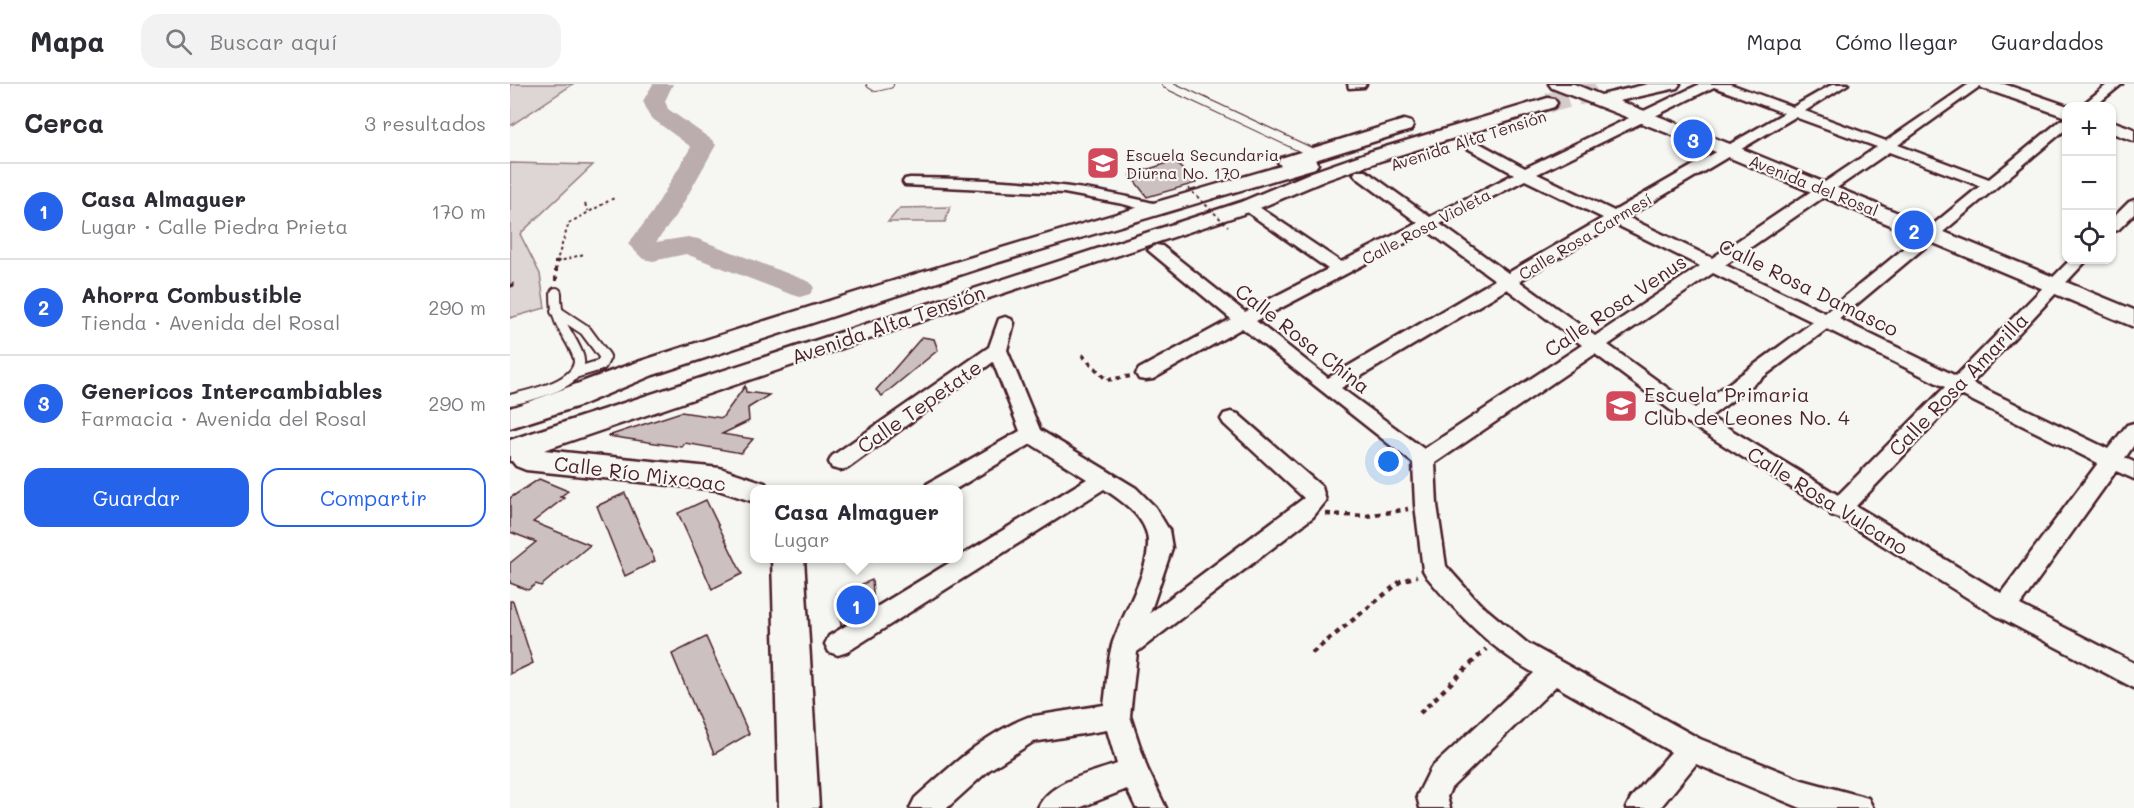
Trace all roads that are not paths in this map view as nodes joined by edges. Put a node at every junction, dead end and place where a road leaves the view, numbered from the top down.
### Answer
1 (871, 84) edge
2 (889, 84) edge
3 (1166, 84) edge
4 (1629, 84) edge
5 (1671, 84) edge
6 (1710, 84) edge
7 (1718, 84) edge
8 (1842, 84) edge
9 (1977, 84) edge
10 (1988, 84) edge
11 (2116, 84) edge
12 (1600, 95) junction
13 (1546, 97) edge
14 (2092, 102) edge
15 (2062, 110) edge
16 (1794, 111) junction
17 (1641, 116) junction
18 (1426, 119) dead end
19 (2062, 127) edge
20 (2116, 128) edge
21 (2134, 135) edge
22 (1465, 141) junction
23 (1887, 146) junction
24 (1728, 150) junction
25 (1315, 154) junction
26 (1361, 174) junction
27 (1526, 174) junction
28 (910, 182) dead end
29 (1992, 185) junction
30 (1826, 189) junction
31 (1211, 192) junction
32 (1257, 203) junction
33 (2134, 205) edge
34 (1156, 208) junction
35 (1614, 217) junction
36 (2116, 223) edge
37 (1429, 225) junction
38 (1932, 233) junction
39 (1147, 246) junction
40 (1712, 264) junction
41 (2075, 264) edge
42 (1341, 270) junction
43 (1509, 282) junction
44 (2054, 284) junction
45 (556, 293) dead end
46 (556, 311) junction
47 (2134, 319) edge
48 (1243, 320) junction
49 (1827, 320) junction
50 (1005, 323) dead end
51 (1593, 346) junction
52 (998, 350) junction
53 (644, 369) junction
54 (578, 372) junction
55 (1146, 374) road end
56 (1957, 385) junction
57 (1327, 387) junction
58 (510, 400) edge
59 (510, 406) edge
60 (510, 418) edge
61 (1695, 418) junction
62 (1231, 419) dead end
63 (2134, 430) edge
64 (1030, 434) junction
65 (515, 458) edge
66 (1424, 460) junction
67 (2112, 460) junction
68 (840, 462) dead end
69 (2134, 471) edge
70 (1105, 478) junction
71 (942, 485) edge
72 (750, 490) edge
73 (1839, 508) junction
74 (788, 563) edge
75 (2004, 608) junction
76 (838, 644) dead end
77 (1125, 646) junction
78 (1554, 670) junction
79 (2134, 676) edge
80 (1116, 716) junction
81 (1690, 748) junction
82 (1134, 771) junction
83 (799, 808) edge
84 (925, 808) edge
85 (1053, 808) edge
86 (1151, 808) edge
87 (1435, 808) edge
88 (1641, 808) edge
89 (1858, 808) edge

1 - 2 lane
3 - 25 lane
4 - 12 main road, Avenida Alta Tensión
5 - 12 main road, Avenida Alta Tensión
6 - 17 street, Calle Rosa Violeta
7 - 16 street
8 - 16 street, Calle Rosa Carmesí
9 - 23 street, Calle Rosa Venus
10 - 15 main road
11 - 14 street
12 - 13 main road, Avenida del Rosal
12 - 13 main road, Avenida Alta Tensión
12 - 17 main road, Avenida del Rosal
13 - 22 main road, Avenida Alta Tensión
13 - 31 main road, Avenida Alta Tensión
13 - 32 main road, Avenida Alta Tensión
16 - 23 street
16 - 24 street, Calle Rosa Carmesí
17 - 24 main road, Avenida del Rosal
17 - 27 street, Calle Rosa Violeta
18 - 25 main road, Avenida Alta Tensión
19 - 29 street
20 - 21 main road
22 - 26 main road, Avenida Alta Tensión
22 - 27 street, Calle Rosa Damasco
23 - 29 street
23 - 30 street, Calle Rosa Venus
24 - 30 main road, Avenida del Rosal
24 - 35 street, Calle Rosa Carmesí
25 - 31 main road, Avenida Alta Tensión
26 - 32 main road, Avenida Alta Tensión
26 - 37 street, Calle Rosa Vulcano
27 - 35 street, Calle Rosa Damasco
27 - 37 street, Calle Rosa Violeta
28 - 34 street
29 - 38 street
30 - 38 main road, Avenida del Rosal
30 - 40 street, Calle Rosa Venus
31 - 34 main road, Avenida Alta Tensión
32 - 39 main road, Avenida Alta Tensión
32 - 42 street
33 - 36 street
34 - 53 main road, Avenida Alta Tensión
35 - 40 street, Calle Rosa Damasco
35 - 43 street, Calle Rosa Carmesí
37 - 42 street, Calle Rosa Violeta
37 - 43 street, Calle Rosa Vulcano
38 - 44 main road, Avenida del Rosal
38 - 49 street
39 - 48 street, Calle Rosa China
39 - 65 main road, Avenida Alta Tensión
40 - 49 street, Calle Rosa Damasco
40 - 51 street, Calle Rosa Venus
41 - 44 street, Calle Rosa Amarilla
42 - 48 street, Calle Rosa Violeta
43 - 51 street, Calle Rosa Vulcano
43 - 57 street, Calle Rosa Carmesí
44 - 47 main road, Avenida del Rosal
44 - 56 street, Calle Rosa Amarilla
45 - 46 lane
46 - 54 lane
46 - 54 lane
48 - 55 street, Calle Rosa Violeta
48 - 57 street, Calle Rosa China
49 - 56 street, Calle Rosa Damasco
49 - 61 street
50 - 52 street
51 - 61 street, Calle Rosa Vulcano
51 - 66 street, Calle Rosa Venus
52 - 64 street
52 - 68 street, Calle Tepetate
53 - 59 main road
53 - 60 main road, Avenida Alta Tensión
54 - 58 lane
56 - 67 street, Calle Rosa Damasco
56 - 73 street, Calle Rosa Amarilla
57 - 66 street, Calle Rosa China
61 - 73 street, Calle Rosa Vulcano
62 - 77 street
63 - 67 street
64 - 70 street
64 - 71 street
65 - 72 main road, Calle Río Mixcoac
66 - 78 street
67 - 69 street, Calle Rosa Damasco
67 - 75 street
70 - 76 street
70 - 77 street
73 - 75 street, Calle Rosa Vulcano
74 - 83 main road
75 - 79 street, Calle Rosa Vulcano
77 - 80 street
78 - 81 street
78 - 87 street
80 - 82 street
80 - 84 street
81 - 88 street
81 - 89 street
82 - 85 street
82 - 86 street

